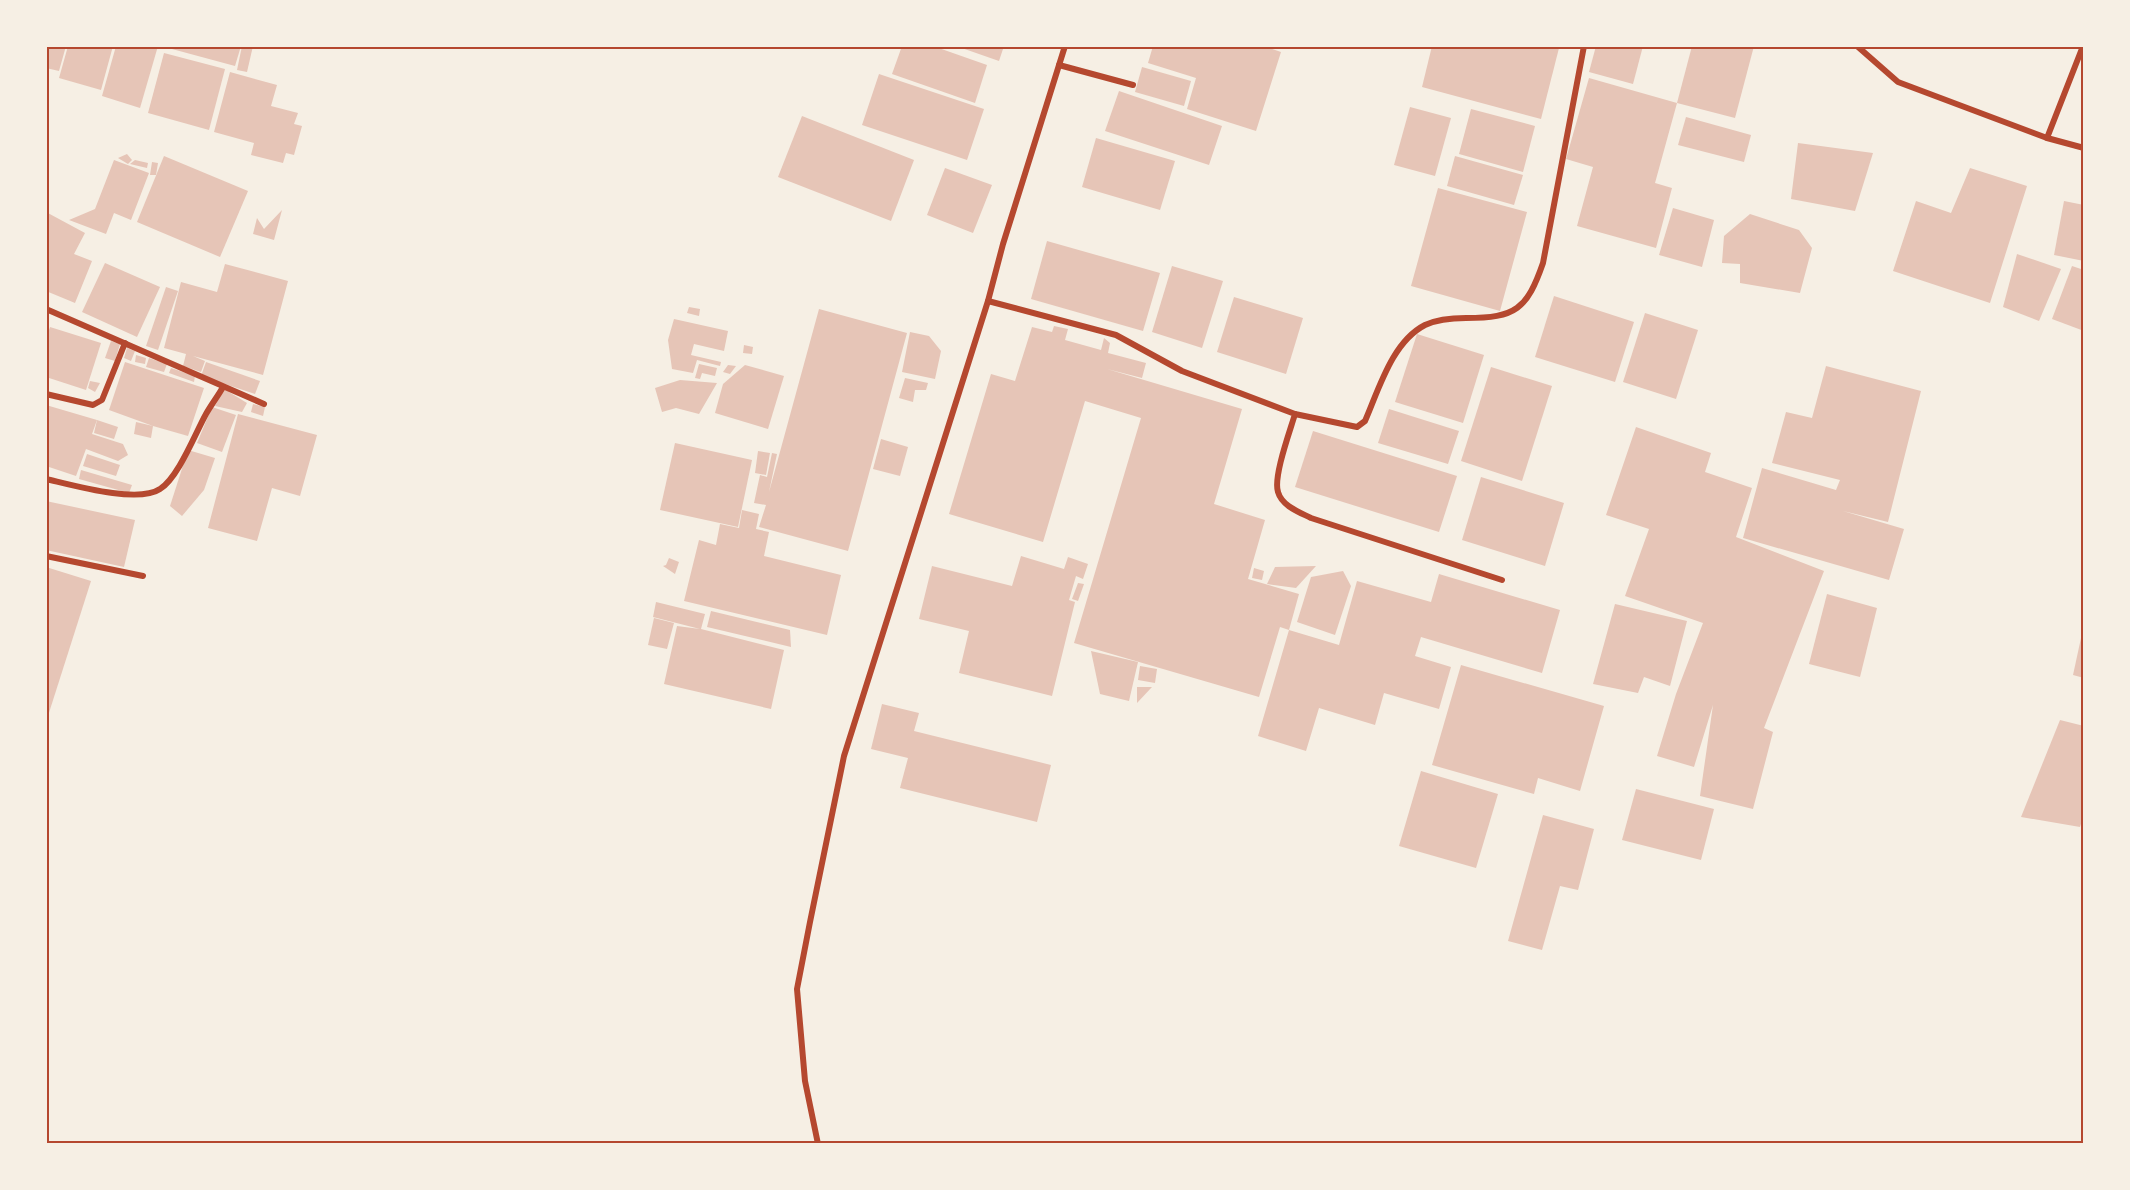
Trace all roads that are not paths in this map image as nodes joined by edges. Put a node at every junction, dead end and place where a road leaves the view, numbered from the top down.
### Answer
1 (1065, 46) edge
2 (1584, 46) edge
3 (1857, 46) edge
4 (2083, 46) edge
5 (1059, 65) junction
6 (1133, 85) dead end
7 (2047, 138) junction
8 (2084, 148) edge
9 (988, 301) junction
10 (46, 309) edge
11 (125, 343) junction
12 (224, 387) junction
13 (46, 394) edge
14 (264, 404) dead end
15 (1294, 414) junction
16 (46, 479) edge
17 (46, 556) edge
18 (143, 576) dead end
19 (1502, 580) dead end
20 (818, 1143) edge

1 - 5 street
2 - 15 street
3 - 7 street
4 - 7 street
5 - 6 street
5 - 9 street
7 - 8 street
9 - 15 street
9 - 20 street
10 - 11 street
11 - 12 street
11 - 13 street
12 - 14 street
12 - 16 street
15 - 19 street
17 - 18 street

